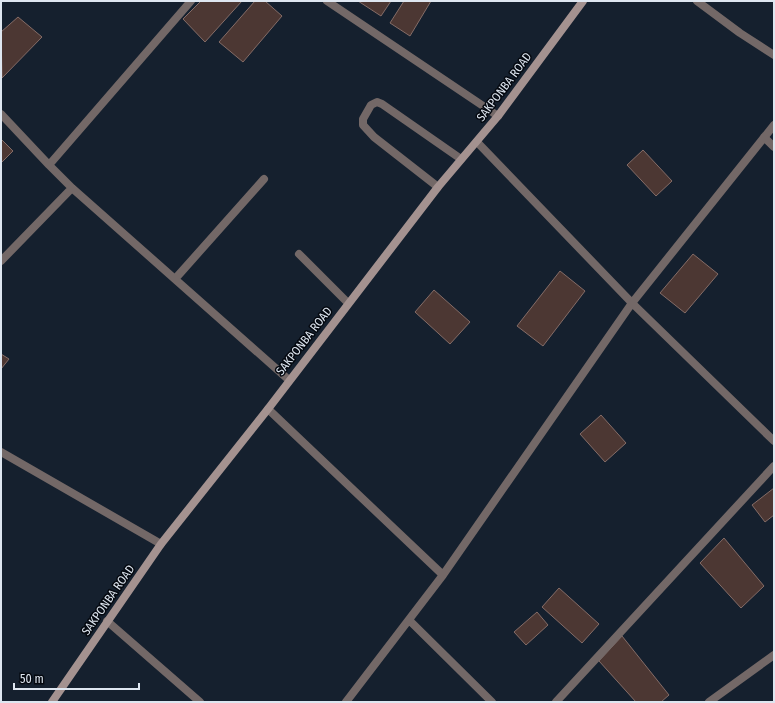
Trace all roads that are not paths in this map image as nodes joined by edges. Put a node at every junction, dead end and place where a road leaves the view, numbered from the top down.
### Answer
1 (191, 1) edge
2 (327, 1) edge
3 (583, 1) edge
4 (697, 1) edge
5 (774, 55) edge
6 (1, 114) edge
7 (498, 116) junction
8 (774, 125) edge
9 (764, 137) junction
10 (476, 142) junction
11 (774, 148) edge
12 (462, 159) junction
13 (49, 165) junction
14 (264, 179) dead end
15 (438, 187) junction
16 (72, 188) junction
17 (299, 254) dead end
18 (1, 261) edge
19 (175, 279) junction
20 (348, 303) junction
21 (632, 303) junction
22 (289, 380) junction
23 (268, 409) junction
24 (774, 440) edge
25 (1, 452) edge
26 (774, 466) edge
27 (161, 544) junction
28 (443, 575) junction
29 (409, 620) junction
30 (107, 621) junction
31 (774, 655) edge
32 (52, 702) edge
33 (200, 702) edge
34 (346, 702) edge
35 (492, 702) edge
36 (556, 702) edge
37 (709, 702) edge

1 - 13 street
2 - 7 street
3 - 7 main road, SAKPONBA ROAD
4 - 5 street
6 - 13 street
7 - 10 main road, SAKPONBA ROAD
8 - 9 street
9 - 11 street
9 - 21 street
10 - 12 main road, SAKPONBA ROAD
10 - 21 street
12 - 15 main road, SAKPONBA ROAD
12 - 15 street
13 - 16 street
14 - 19 street
15 - 20 main road, SAKPONBA ROAD
16 - 18 street
16 - 19 street
17 - 20 street
19 - 22 street
20 - 22 main road, SAKPONBA ROAD
21 - 24 street
21 - 28 street
22 - 23 main road, SAKPONBA ROAD
23 - 27 main road, SAKPONBA ROAD
23 - 28 street
25 - 27 street
26 - 36 street
27 - 30 main road, SAKPONBA ROAD
28 - 29 street
29 - 34 street
29 - 35 street
30 - 32 main road, SAKPONBA ROAD
30 - 33 street
31 - 37 street

